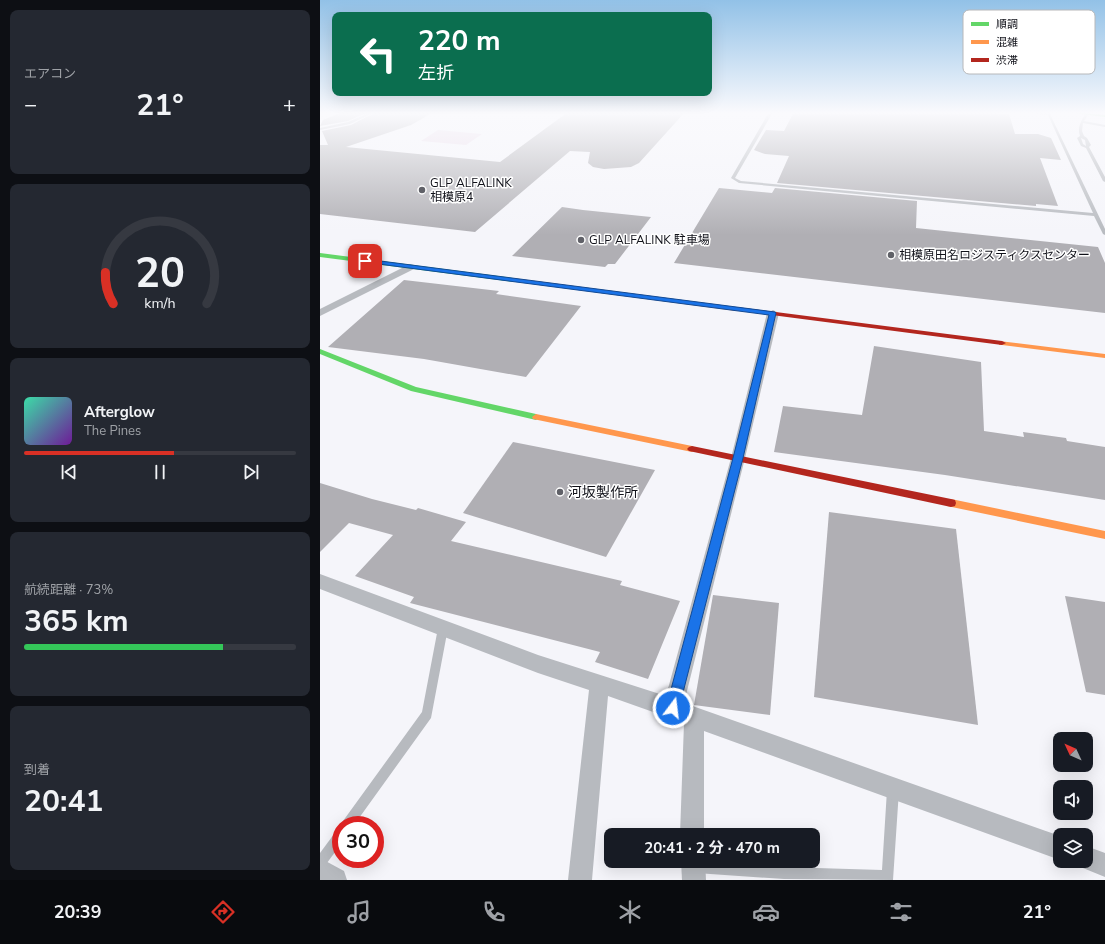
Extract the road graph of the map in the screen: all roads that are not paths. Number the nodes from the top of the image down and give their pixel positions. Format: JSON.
{"nodes":[{"id":1,"x":747,"y":153,"type":"edge"},
{"id":2,"x":1067,"y":153,"type":"edge"},
{"id":3,"x":1091,"y":153,"type":"edge"},
{"id":4,"x":1104,"y":176,"type":"edge"},
{"id":5,"x":1105,"y":181,"type":"edge"},
{"id":6,"x":1096,"y":216,"type":"junction"},
{"id":7,"x":1105,"y":234,"type":"edge"},
{"id":8,"x":320,"y":255,"type":"edge"},
{"id":9,"x":410,"y":267,"type":"junction"},
{"id":10,"x":320,"y":313,"type":"edge"},
{"id":11,"x":773,"y":313,"type":"junction"},
{"id":12,"x":320,"y":351,"type":"edge"},
{"id":13,"x":1105,"y":356,"type":"edge"},
{"id":14,"x":738,"y":458,"type":"junction"},
{"id":15,"x":1105,"y":535,"type":"edge"},
{"id":16,"x":320,"y":581,"type":"edge"},
{"id":17,"x":444,"y":628,"type":"junction"},
{"id":18,"x":599,"y":684,"type":"junction"},
{"id":19,"x":673,"y":708,"type":"junction"},
{"id":20,"x":694,"y":717,"type":"junction"},
{"id":21,"x":894,"y":789,"type":"junction"},
{"id":22,"x":353,"y":816,"type":"edge"},
{"id":23,"x":692,"y":828,"type":"edge"},
{"id":24,"x":332,"y":846,"type":"edge"},
{"id":25,"x":1053,"y":846,"type":"edge"},
{"id":26,"x":1093,"y":860,"type":"edge"},
{"id":27,"x":320,"y":863,"type":"edge"},
{"id":28,"x":1105,"y":864,"type":"edge"},
{"id":29,"x":694,"y":869,"type":"edge"},
{"id":30,"x":320,"y":870,"type":"edge"},
{"id":31,"x":887,"y":878,"type":"edge"},
{"id":32,"x":335,"y":880,"type":"edge"},
{"id":33,"x":580,"y":880,"type":"edge"}],
"edges":[{"from":1,"to":6,"type":"lane"},
{"from":2,"to":6,"type":"lane"},
{"from":3,"to":4,"type":"lane"},
{"from":4,"to":5,"type":"lane"},
{"from":6,"to":7,"type":"lane"},
{"from":8,"to":9,"type":"main road"},
{"from":9,"to":10,"type":"street"},
{"from":9,"to":11,"type":"main road"},
{"from":11,"to":13,"type":"main road"},
{"from":11,"to":14,"type":"street"},
{"from":12,"to":14,"type":"main road"},
{"from":14,"to":15,"type":"main road"},
{"from":14,"to":19,"type":"street"},
{"from":16,"to":17,"type":"street"},
{"from":17,"to":18,"type":"street"},
{"from":17,"to":22,"type":"lane"},
{"from":18,"to":19,"type":"street"},
{"from":18,"to":33,"type":"street"},
{"from":19,"to":20,"type":"street"},
{"from":20,"to":21,"type":"street"},
{"from":20,"to":23,"type":"street"},
{"from":21,"to":25,"type":"street"},
{"from":21,"to":31,"type":"lane"},
{"from":24,"to":27,"type":"lane"},
{"from":26,"to":28,"type":"street"},
{"from":29,"to":31,"type":"lane"},
{"from":30,"to":32,"type":"street"}]}
